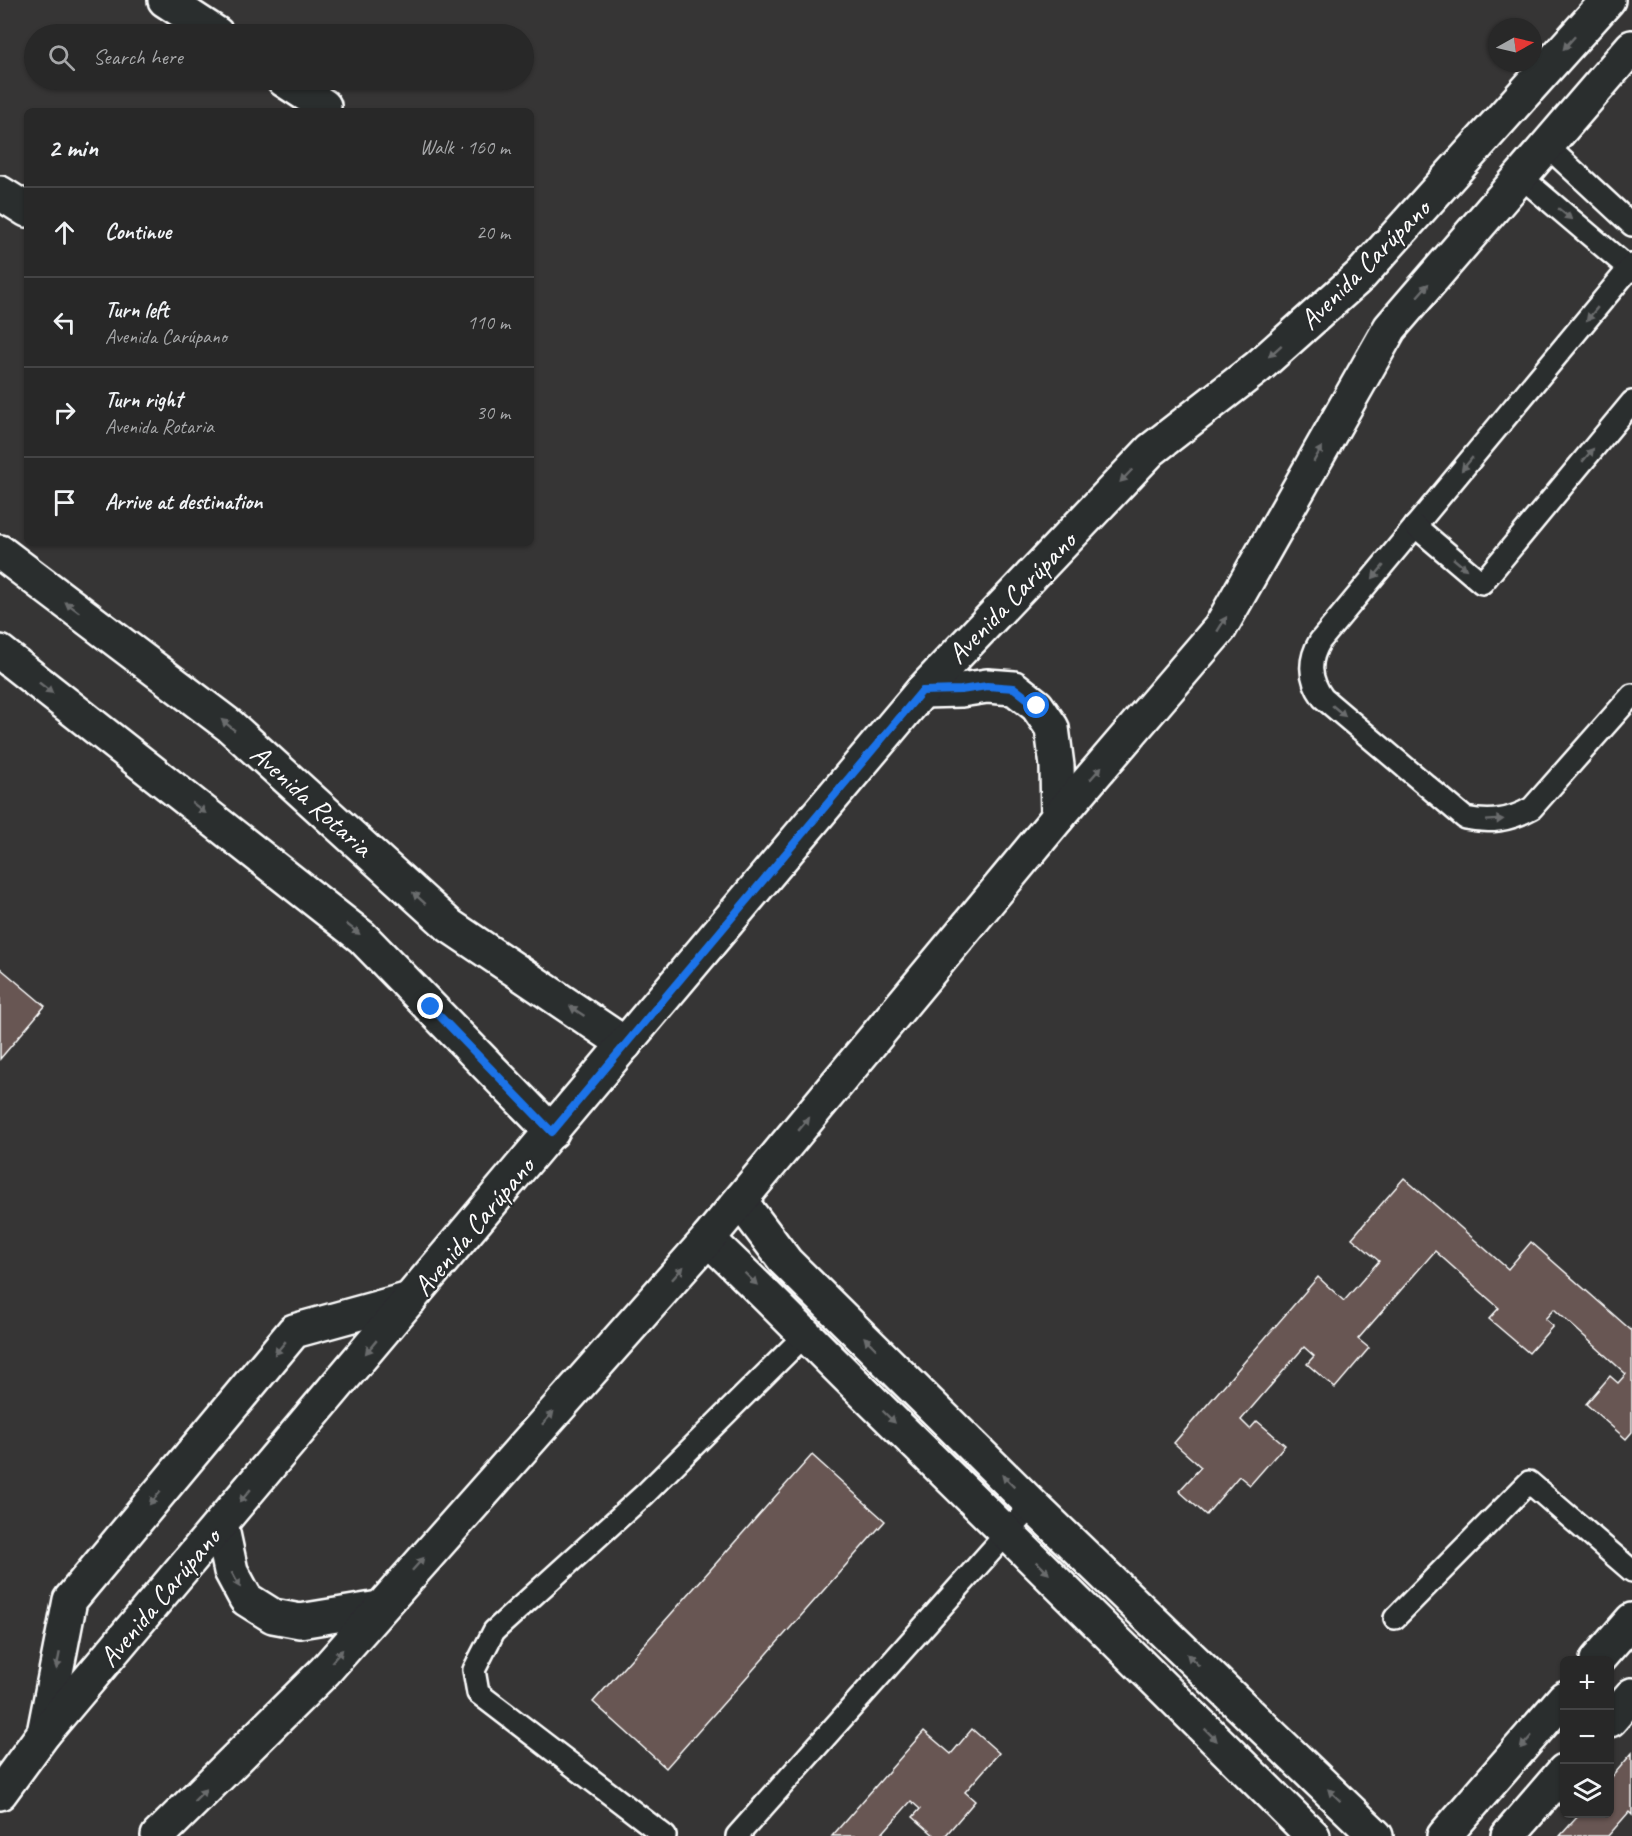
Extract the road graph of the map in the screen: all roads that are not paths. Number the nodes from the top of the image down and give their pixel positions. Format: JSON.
{"nodes":[{"id":1,"x":165,"y":0,"type":"edge"},
{"id":2,"x":1608,"y":0,"type":"edge"},
{"id":3,"x":202,"y":24,"type":"edge"},
{"id":4,"x":1632,"y":47,"type":"edge"},
{"id":5,"x":299,"y":90,"type":"edge"},
{"id":6,"x":324,"y":106,"type":"dead end"},
{"id":7,"x":1547,"y":146,"type":"junction"},
{"id":8,"x":1520,"y":176,"type":"junction"},
{"id":9,"x":0,"y":192,"type":"edge"},
{"id":10,"x":24,"y":208,"type":"edge"},
{"id":11,"x":1632,"y":225,"type":"edge"},
{"id":12,"x":1631,"y":268,"type":"edge"},
{"id":13,"x":1632,"y":402,"type":"edge"},
{"id":14,"x":1415,"y":526,"type":"junction"},
{"id":15,"x":0,"y":552,"type":"edge"},
{"id":16,"x":0,"y":652,"type":"edge"},
{"id":17,"x":922,"y":691,"type":"junction"},
{"id":18,"x":1632,"y":695,"type":"edge"},
{"id":19,"x":1058,"y":817,"type":"junction"},
{"id":20,"x":626,"y":1044,"type":"junction"},
{"id":21,"x":552,"y":1132,"type":"junction"},
{"id":22,"x":741,"y":1202,"type":"junction"},
{"id":23,"x":708,"y":1239,"type":"junction"},
{"id":24,"x":410,"y":1299,"type":"junction"},
{"id":25,"x":805,"y":1335,"type":"junction"},
{"id":26,"x":1032,"y":1505,"type":"junction"},
{"id":27,"x":221,"y":1524,"type":"junction"},
{"id":28,"x":1008,"y":1533,"type":"junction"},
{"id":29,"x":1632,"y":1571,"type":"edge"},
{"id":30,"x":379,"y":1608,"type":"junction"},
{"id":31,"x":1395,"y":1618,"type":"dead end"},
{"id":32,"x":1632,"y":1620,"type":"edge"},
{"id":33,"x":1600,"y":1656,"type":"edge"},
{"id":34,"x":1632,"y":1695,"type":"edge"},
{"id":35,"x":1560,"y":1703,"type":"edge"},
{"id":36,"x":1614,"y":1715,"type":"edge"},
{"id":37,"x":44,"y":1733,"type":"junction"},
{"id":38,"x":1560,"y":1777,"type":"edge"},
{"id":39,"x":0,"y":1793,"type":"edge"},
{"id":40,"x":158,"y":1836,"type":"edge"},
{"id":41,"x":665,"y":1836,"type":"edge"},
{"id":42,"x":737,"y":1836,"type":"edge"},
{"id":43,"x":1313,"y":1836,"type":"edge"},
{"id":44,"x":1376,"y":1836,"type":"edge"},
{"id":45,"x":1444,"y":1836,"type":"edge"},
{"id":46,"x":1508,"y":1836,"type":"edge"}],
"edges":[{"from":1,"to":3,"type":"main road"},
{"from":2,"to":17,"type":"main road","name":"Avenida Carúpano","one_way":true},
{"from":4,"to":7,"type":"main road","name":"Avenida Carúpano"},
{"from":5,"to":6,"type":"main road"},
{"from":7,"to":8,"type":"main road","name":"Avenida Carúpano"},
{"from":7,"to":11,"type":"lane"},
{"from":8,"to":12,"type":"lane","one_way":true},
{"from":19,"to":8,"type":"main road","name":"Avenida Carúpano","one_way":true},
{"from":9,"to":10,"type":"main road"},
{"from":12,"to":14,"type":"lane","one_way":true},
{"from":14,"to":13,"type":"lane","one_way":true},
{"from":14,"to":18,"type":"lane","one_way":true},
{"from":20,"to":15,"type":"main road","name":"Avenida Rotaria","one_way":true},
{"from":16,"to":21,"type":"main road","one_way":true},
{"from":17,"to":19,"type":"main road"},
{"from":17,"to":20,"type":"main road","name":"Avenida Carúpano"},
{"from":22,"to":19,"type":"main road","name":"Avenida Carúpano","one_way":true},
{"from":20,"to":21,"type":"main road","name":"Avenida Carúpano"},
{"from":21,"to":24,"type":"main road","name":"Avenida Carúpano"},
{"from":22,"to":23,"type":"main road","name":"Avenida Carúpano"},
{"from":26,"to":22,"type":"main road","one_way":true},
{"from":23,"to":25,"type":"main road","one_way":true},
{"from":30,"to":23,"type":"main road","name":"Avenida Carúpano","one_way":true},
{"from":24,"to":27,"type":"main road","name":"Avenida Carúpano","one_way":true},
{"from":24,"to":37,"type":"main road","one_way":true},
{"from":25,"to":28,"type":"main road","one_way":true},
{"from":25,"to":41,"type":"lane"},
{"from":26,"to":28,"type":"lane"},
{"from":44,"to":26,"type":"main road","one_way":true},
{"from":27,"to":30,"type":"main road","one_way":true},
{"from":27,"to":37,"type":"main road","name":"Avenida Carúpano"},
{"from":28,"to":42,"type":"lane"},
{"from":28,"to":43,"type":"main road","one_way":true},
{"from":29,"to":31,"type":"lane"},
{"from":40,"to":30,"type":"main road","name":"Avenida Carúpano","one_way":true},
{"from":32,"to":33,"type":"main road"},
{"from":34,"to":36,"type":"main road"},
{"from":35,"to":45,"type":"main road","one_way":true},
{"from":37,"to":39,"type":"main road","name":"Avenida Carúpano"},
{"from":38,"to":46,"type":"main road"}]}
